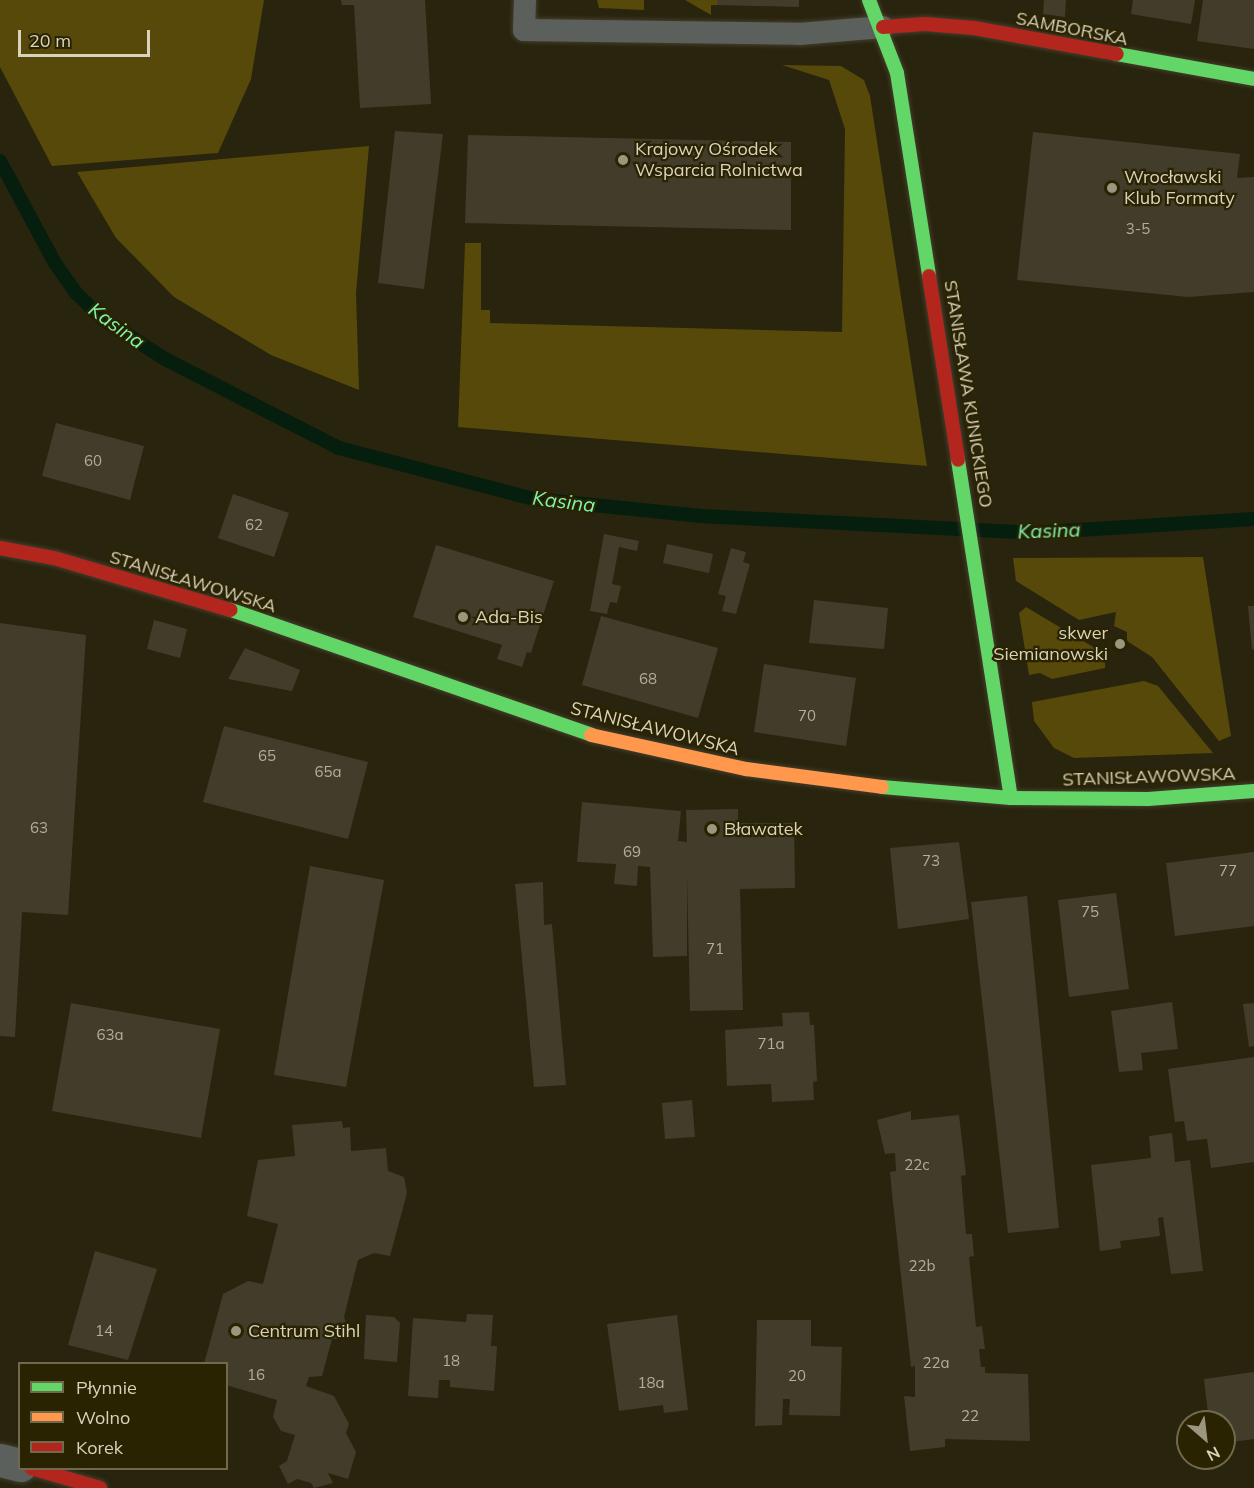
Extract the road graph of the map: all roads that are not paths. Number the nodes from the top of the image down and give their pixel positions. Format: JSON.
{"nodes":[{"id":1,"x":525,"y":0,"type":"edge"},
{"id":2,"x":869,"y":0,"type":"edge"},
{"id":3,"x":883,"y":27,"type":"junction"},
{"id":4,"x":1254,"y":79,"type":"edge"},
{"id":5,"x":0,"y":548,"type":"edge"},
{"id":6,"x":1254,"y":791,"type":"edge"},
{"id":7,"x":1011,"y":798,"type":"junction"},
{"id":8,"x":0,"y":1460,"type":"edge"},
{"id":9,"x":18,"y":1464,"type":"edge"},
{"id":10,"x":38,"y":1470,"type":"edge"},
{"id":11,"x":100,"y":1488,"type":"edge"}],
"edges":[{"from":1,"to":3,"type":"lane"},
{"from":2,"to":3,"type":"street","name":"STANISŁAWA KUNICKIEGO"},
{"from":3,"to":4,"type":"street","name":"SAMBORSKA"},
{"from":3,"to":7,"type":"street","name":"STANISŁAWA KUNICKIEGO"},
{"from":5,"to":7,"type":"street","name":"STANISŁAWOWSKA"},
{"from":6,"to":7,"type":"street","name":"STANISŁAWOWSKA"},
{"from":8,"to":9,"type":"street"},
{"from":10,"to":11,"type":"street"}]}
